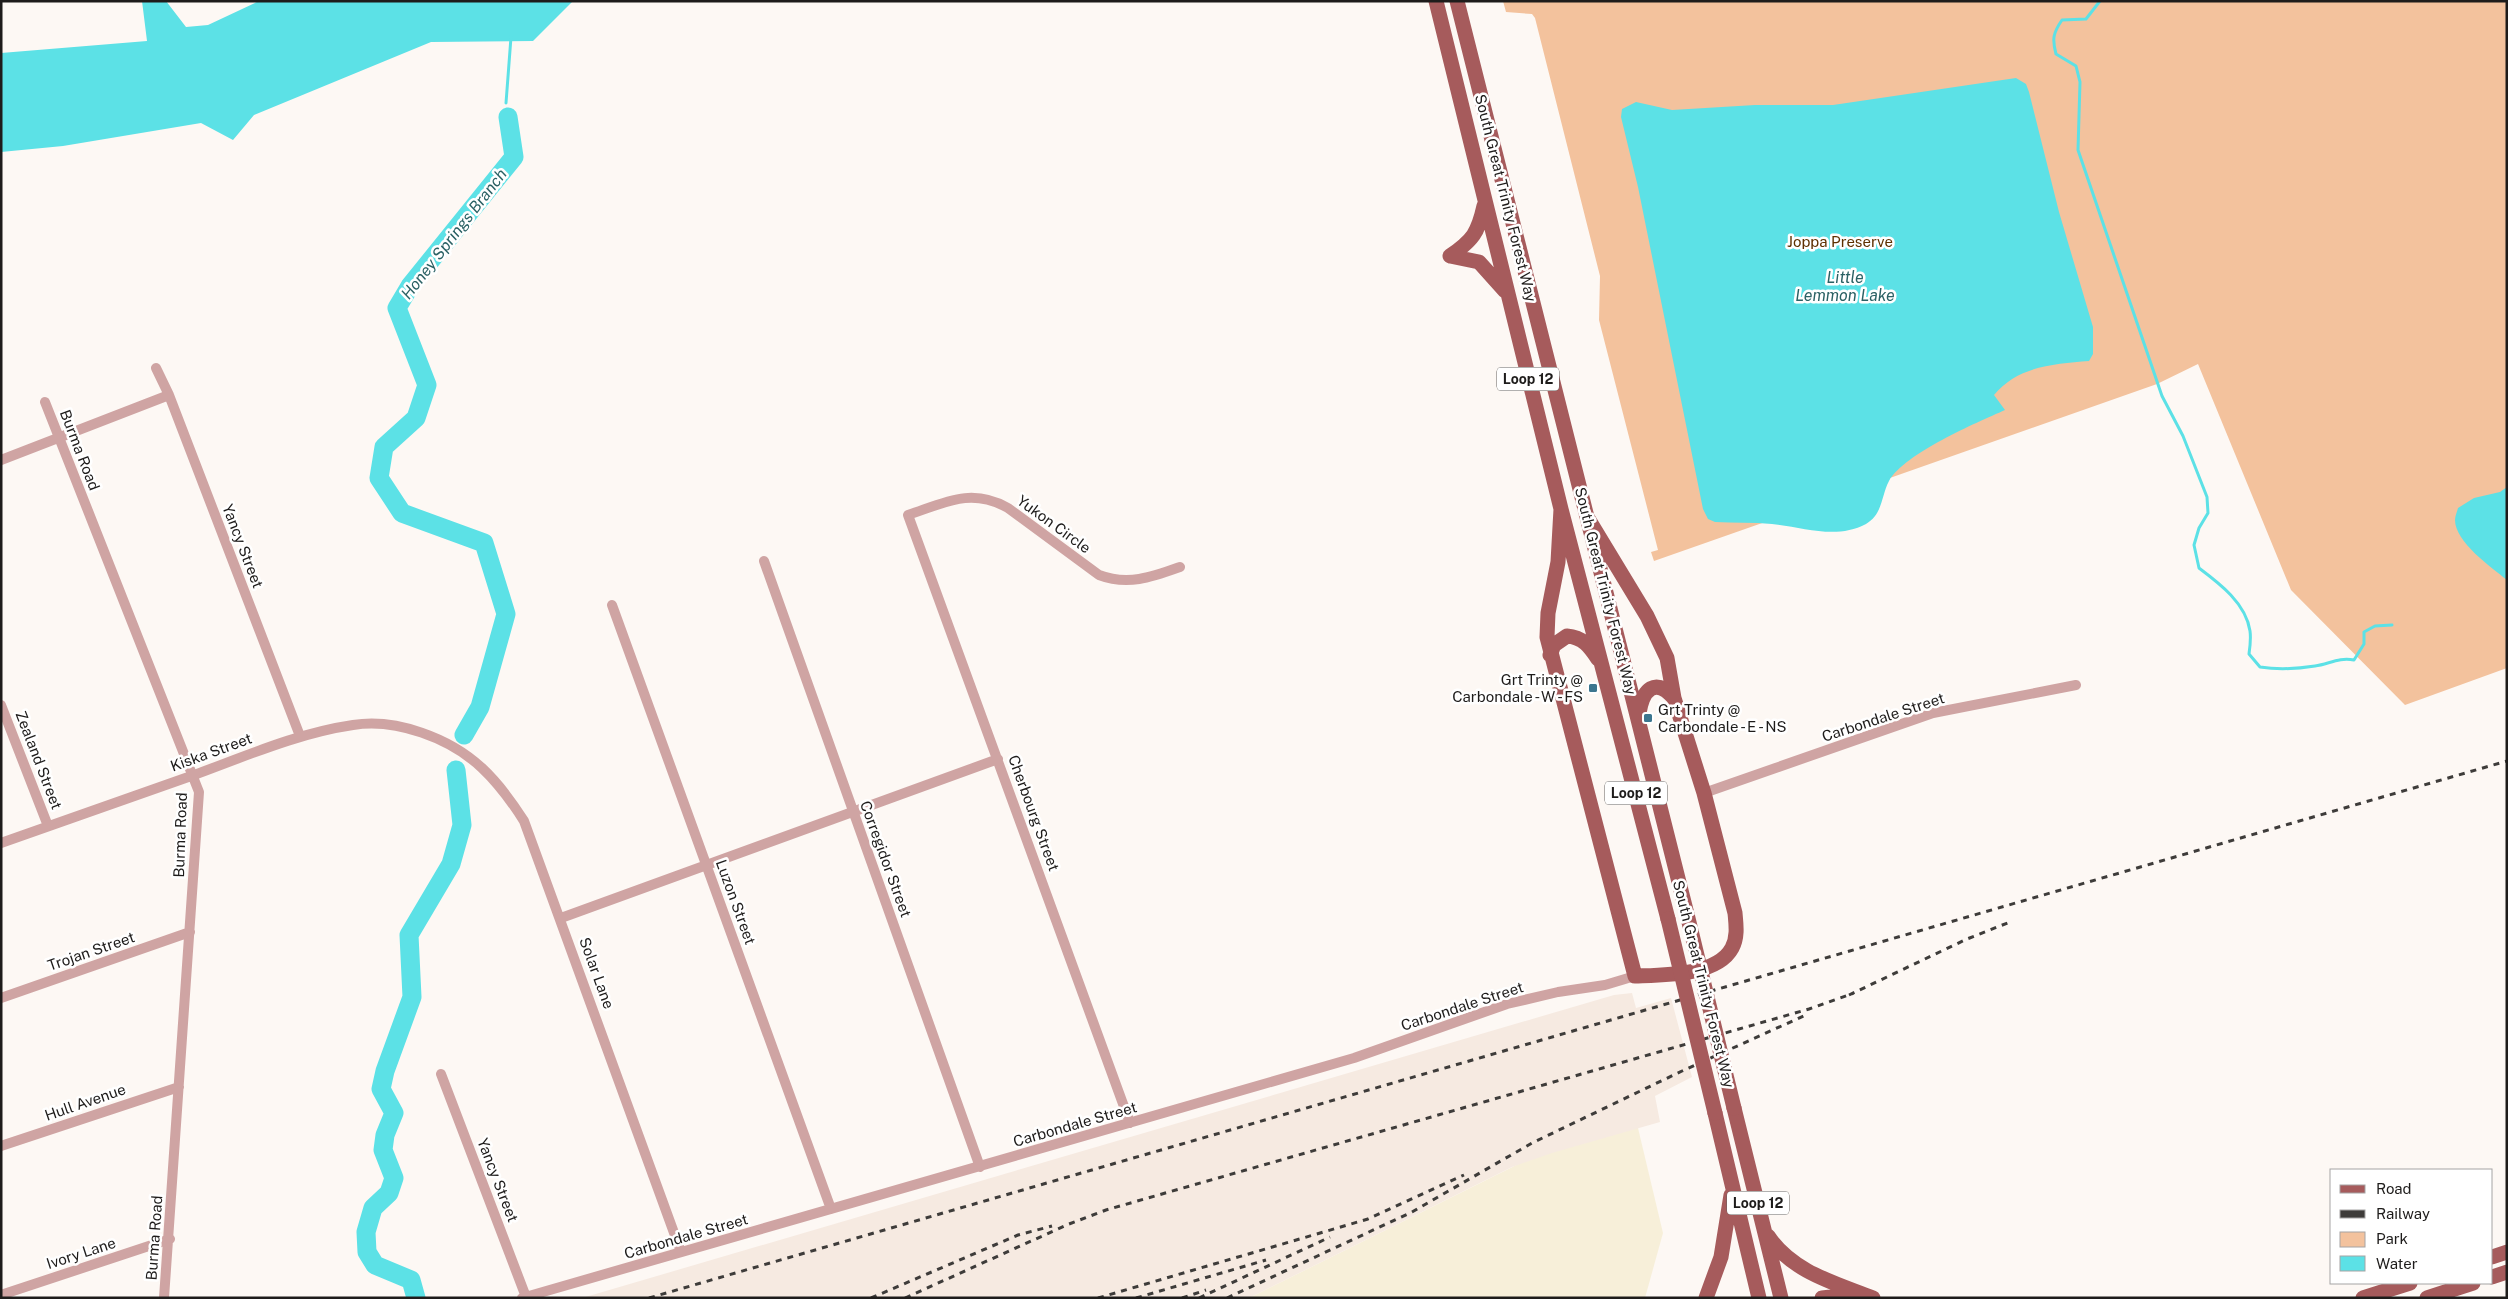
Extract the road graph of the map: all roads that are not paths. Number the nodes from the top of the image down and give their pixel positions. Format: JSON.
{"nodes":[{"id":1,"x":1436,"y":1,"type":"edge"},
{"id":2,"x":1457,"y":1,"type":"edge"},
{"id":3,"x":1485,"y":199,"type":"junction"},
{"id":4,"x":1496,"y":247,"type":"junction"},
{"id":5,"x":1507,"y":294,"type":"junction"},
{"id":6,"x":1534,"y":313,"type":"junction"},
{"id":7,"x":156,"y":368,"type":"dead end"},
{"id":8,"x":169,"y":395,"type":"junction"},
{"id":9,"x":45,"y":402,"type":"dead end"},
{"id":10,"x":59,"y":438,"type":"junction"},
{"id":11,"x":1,"y":460,"type":"edge"},
{"id":12,"x":1561,"y":509,"type":"junction"},
{"id":13,"x":908,"y":515,"type":"joint"},
{"id":14,"x":1587,"y":517,"type":"junction"},
{"id":15,"x":764,"y":561,"type":"dead end"},
{"id":16,"x":1180,"y":567,"type":"dead end"},
{"id":17,"x":612,"y":605,"type":"dead end"},
{"id":18,"x":1550,"y":656,"type":"junction"},
{"id":19,"x":1604,"y":667,"type":"junction"},
{"id":20,"x":2076,"y":685,"type":"dead end"},
{"id":21,"x":1674,"y":698,"type":"junction"},
{"id":22,"x":1,"y":705,"type":"edge"},
{"id":23,"x":1638,"y":716,"type":"junction"},
{"id":24,"x":300,"y":736,"type":"junction"},
{"id":25,"x":435,"y":739,"type":"joint"},
{"id":26,"x":998,"y":759,"type":"junction"},
{"id":27,"x":193,"y":775,"type":"junction"},
{"id":28,"x":1704,"y":793,"type":"junction"},
{"id":29,"x":853,"y":812,"type":"junction"},
{"id":30,"x":48,"y":826,"type":"junction"},
{"id":31,"x":1,"y":843,"type":"edge"},
{"id":32,"x":707,"y":866,"type":"junction"},
{"id":33,"x":561,"y":918,"type":"junction"},
{"id":34,"x":190,"y":932,"type":"junction"},
{"id":35,"x":1634,"y":976,"type":"junction"},
{"id":36,"x":1,"y":998,"type":"edge"},
{"id":37,"x":442,"y":1074,"type":"dead end"},
{"id":38,"x":179,"y":1086,"type":"junction"},
{"id":39,"x":1130,"y":1123,"type":"junction"},
{"id":40,"x":1,"y":1146,"type":"edge"},
{"id":41,"x":980,"y":1167,"type":"junction"},
{"id":42,"x":1732,"y":1186,"type":"junction"},
{"id":43,"x":831,"y":1209,"type":"junction"},
{"id":44,"x":1765,"y":1232,"type":"junction"},
{"id":45,"x":170,"y":1239,"type":"junction"},
{"id":46,"x":681,"y":1252,"type":"junction"},
{"id":47,"x":2507,"y":1252,"type":"edge"},
{"id":48,"x":2493,"y":1257,"type":"edge"},
{"id":49,"x":2507,"y":1272,"type":"edge"},
{"id":50,"x":2493,"y":1277,"type":"edge"},
{"id":51,"x":2407,"y":1284,"type":"edge"},
{"id":52,"x":2470,"y":1284,"type":"edge"},
{"id":53,"x":1,"y":1295,"type":"edge"},
{"id":54,"x":524,"y":1297,"type":"edge"},
{"id":55,"x":164,"y":1298,"type":"edge"},
{"id":56,"x":1706,"y":1298,"type":"edge"},
{"id":57,"x":1759,"y":1298,"type":"edge"},
{"id":58,"x":1781,"y":1298,"type":"edge"},
{"id":59,"x":1822,"y":1298,"type":"edge"},
{"id":60,"x":1850,"y":1298,"type":"edge"},
{"id":61,"x":1873,"y":1298,"type":"edge"},
{"id":62,"x":2363,"y":1298,"type":"edge"},
{"id":63,"x":2427,"y":1298,"type":"edge"}],
"edges":[{"from":1,"to":3,"type":"main road","name":"South Great Trinity Forest Way","number":"Loop 12"},
{"from":2,"to":6,"type":"main road","name":"South Great Trinity Forest Way","number":"Loop 12"},
{"from":3,"to":4,"type":"main road","name":"South Great Trinity Forest Way","number":"Loop 12"},
{"from":3,"to":5,"type":"main road"},
{"from":4,"to":5,"type":"main road","name":"South Great Trinity Forest Way","number":"Loop 12"},
{"from":4,"to":6,"type":"main road"},
{"from":5,"to":12,"type":"main road","name":"South Great Trinity Forest Way","number":"Loop 12"},
{"from":6,"to":14,"type":"main road","name":"South Great Trinity Forest Way","number":"Loop 12"},
{"from":7,"to":8,"type":"street","name":"Yancy Street"},
{"from":8,"to":10,"type":"street"},
{"from":8,"to":24,"type":"street","name":"Yancy Street"},
{"from":9,"to":10,"type":"street","name":"Burma Road"},
{"from":10,"to":11,"type":"street"},
{"from":10,"to":27,"type":"street","name":"Burma Road"},
{"from":12,"to":18,"type":"main road"},
{"from":12,"to":19,"type":"main road","name":"South Great Trinity Forest Way","number":"Loop 12"},
{"from":13,"to":16,"type":"street","name":"Yukon Circle"},
{"from":13,"to":26,"type":"street","name":"Cherbourg Street"},
{"from":14,"to":21,"type":"main road"},
{"from":14,"to":23,"type":"main road","name":"South Great Trinity Forest Way","number":"Loop 12"},
{"from":15,"to":29,"type":"street","name":"Corregidor Street"},
{"from":17,"to":32,"type":"street","name":"Luzon Street"},
{"from":18,"to":19,"type":"main road"},
{"from":18,"to":35,"type":"main road"},
{"from":19,"to":42,"type":"main road","name":"South Great Trinity Forest Way","number":"Loop 12","bridge":true},
{"from":20,"to":28,"type":"street","name":"Carbondale Street"},
{"from":21,"to":23,"type":"main road"},
{"from":21,"to":28,"type":"main road"},
{"from":22,"to":30,"type":"street","name":"Zealand Street"},
{"from":23,"to":44,"type":"main road","name":"South Great Trinity Forest Way","number":"Loop 12","bridge":true},
{"from":24,"to":25,"type":"street","name":"Kiska Street"},
{"from":24,"to":27,"type":"street","name":"Kiska Street"},
{"from":25,"to":33,"type":"street","name":"Solar Lane"},
{"from":26,"to":29,"type":"street"},
{"from":26,"to":39,"type":"street","name":"Cherbourg Street"},
{"from":27,"to":30,"type":"street","name":"Kiska Street"},
{"from":27,"to":34,"type":"street","name":"Burma Road"},
{"from":28,"to":35,"type":"main road"},
{"from":29,"to":32,"type":"street"},
{"from":29,"to":41,"type":"street","name":"Corregidor Street"},
{"from":30,"to":31,"type":"street","name":"Kiska Street"},
{"from":32,"to":33,"type":"street"},
{"from":32,"to":43,"type":"street","name":"Luzon Street"},
{"from":33,"to":46,"type":"street","name":"Solar Lane"},
{"from":34,"to":36,"type":"street","name":"Trojan Street"},
{"from":34,"to":38,"type":"street","name":"Burma Road"},
{"from":35,"to":39,"type":"street","name":"Carbondale Street"},
{"from":37,"to":54,"type":"street","name":"Yancy Street"},
{"from":38,"to":40,"type":"street","name":"Hull Avenue"},
{"from":38,"to":45,"type":"street","name":"Burma Road"},
{"from":39,"to":41,"type":"street","name":"Carbondale Street"},
{"from":41,"to":43,"type":"street","name":"Carbondale Street"},
{"from":42,"to":56,"type":"main road"},
{"from":42,"to":57,"type":"main road","name":"South Great Trinity Forest Way","number":"Loop 12"},
{"from":43,"to":46,"type":"street","name":"Carbondale Street"},
{"from":44,"to":58,"type":"main road","name":"South Great Trinity Forest Way","number":"Loop 12"},
{"from":44,"to":61,"type":"main road"},
{"from":45,"to":53,"type":"street","name":"Ivory Lane"},
{"from":45,"to":55,"type":"street","name":"Burma Road"},
{"from":46,"to":54,"type":"street","name":"Carbondale Street"},
{"from":47,"to":48,"type":"main road"},
{"from":49,"to":50,"type":"main road"},
{"from":51,"to":62,"type":"main road"},
{"from":52,"to":63,"type":"main road"},
{"from":59,"to":60,"type":"main road"}]}
